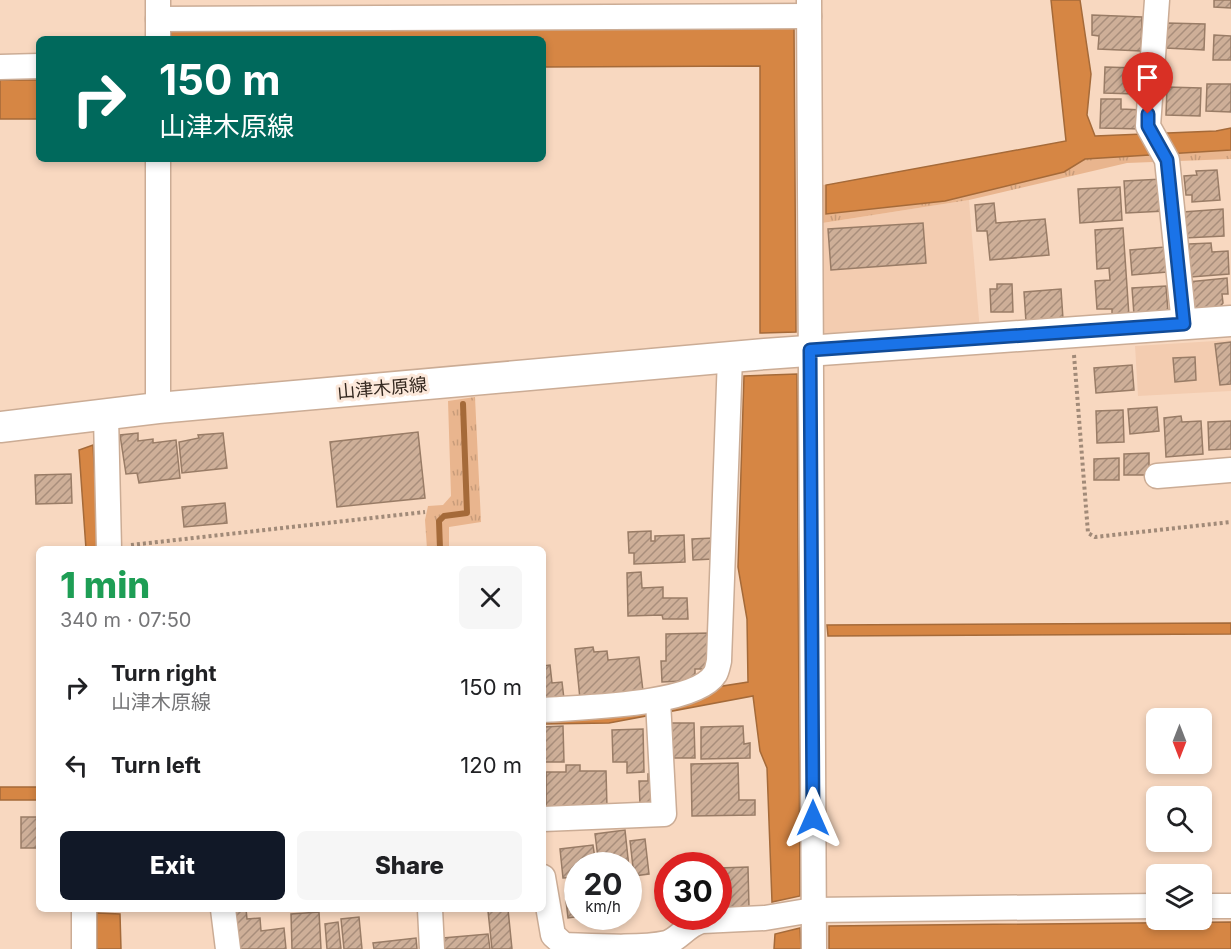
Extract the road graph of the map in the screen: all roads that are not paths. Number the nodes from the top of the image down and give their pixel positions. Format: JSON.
{"nodes":[{"id":1,"x":1157,"y":0,"type":"edge"},
{"id":2,"x":809,"y":8,"type":"edge"},
{"id":3,"x":158,"y":19,"type":"edge"},
{"id":4,"x":36,"y":66,"type":"edge"},
{"id":5,"x":0,"y":67,"type":"edge"},
{"id":6,"x":158,"y":162,"type":"edge"},
{"id":7,"x":1231,"y":321,"type":"edge"},
{"id":8,"x":1184,"y":324,"type":"junction"},
{"id":9,"x":787,"y":352,"type":"junction"},
{"id":10,"x":730,"y":357,"type":"junction"},
{"id":11,"x":158,"y":408,"type":"junction"},
{"id":12,"x":106,"y":416,"type":"junction"},
{"id":13,"x":0,"y":427,"type":"edge"},
{"id":14,"x":1231,"y":470,"type":"edge"},
{"id":15,"x":1157,"y":476,"type":"dead end"},
{"id":16,"x":110,"y":546,"type":"edge"},
{"id":17,"x":546,"y":710,"type":"edge"},
{"id":18,"x":659,"y":711,"type":"junction"},
{"id":19,"x":546,"y":819,"type":"edge"},
{"id":20,"x":546,"y":893,"type":"edge"},
{"id":21,"x":1146,"y":906,"type":"edge"},
{"id":22,"x":1212,"y":906,"type":"edge"},
{"id":23,"x":1231,"y":906,"type":"edge"},
{"id":24,"x":813,"y":910,"type":"junction"},
{"id":25,"x":84,"y":912,"type":"edge"},
{"id":26,"x":223,"y":912,"type":"edge"},
{"id":27,"x":430,"y":912,"type":"edge"},
{"id":28,"x":84,"y":949,"type":"edge"},
{"id":29,"x":228,"y":949,"type":"edge"},
{"id":30,"x":432,"y":949,"type":"edge"},
{"id":31,"x":814,"y":949,"type":"edge"}],
"edges":[{"from":1,"to":8,"type":"street"},
{"from":2,"to":3,"type":"street"},
{"from":2,"to":9,"type":"street"},
{"from":4,"to":5,"type":"street"},
{"from":6,"to":11,"type":"street"},
{"from":7,"to":8,"type":"street","name":"山津木原線"},
{"from":8,"to":9,"type":"street","name":"山津木原線"},
{"from":9,"to":10,"type":"street","name":"山津木原線"},
{"from":9,"to":24,"type":"street"},
{"from":10,"to":11,"type":"street","name":"山津木原線"},
{"from":10,"to":18,"type":"street"},
{"from":11,"to":12,"type":"street","name":"山津木原線"},
{"from":12,"to":13,"type":"street","name":"山津木原線"},
{"from":12,"to":16,"type":"street"},
{"from":14,"to":15,"type":"street"},
{"from":17,"to":18,"type":"street"},
{"from":18,"to":19,"type":"street"},
{"from":20,"to":24,"type":"street"},
{"from":21,"to":24,"type":"street"},
{"from":22,"to":23,"type":"street"},
{"from":24,"to":31,"type":"street"},
{"from":25,"to":28,"type":"street"},
{"from":26,"to":29,"type":"street"},
{"from":27,"to":30,"type":"street"}]}
